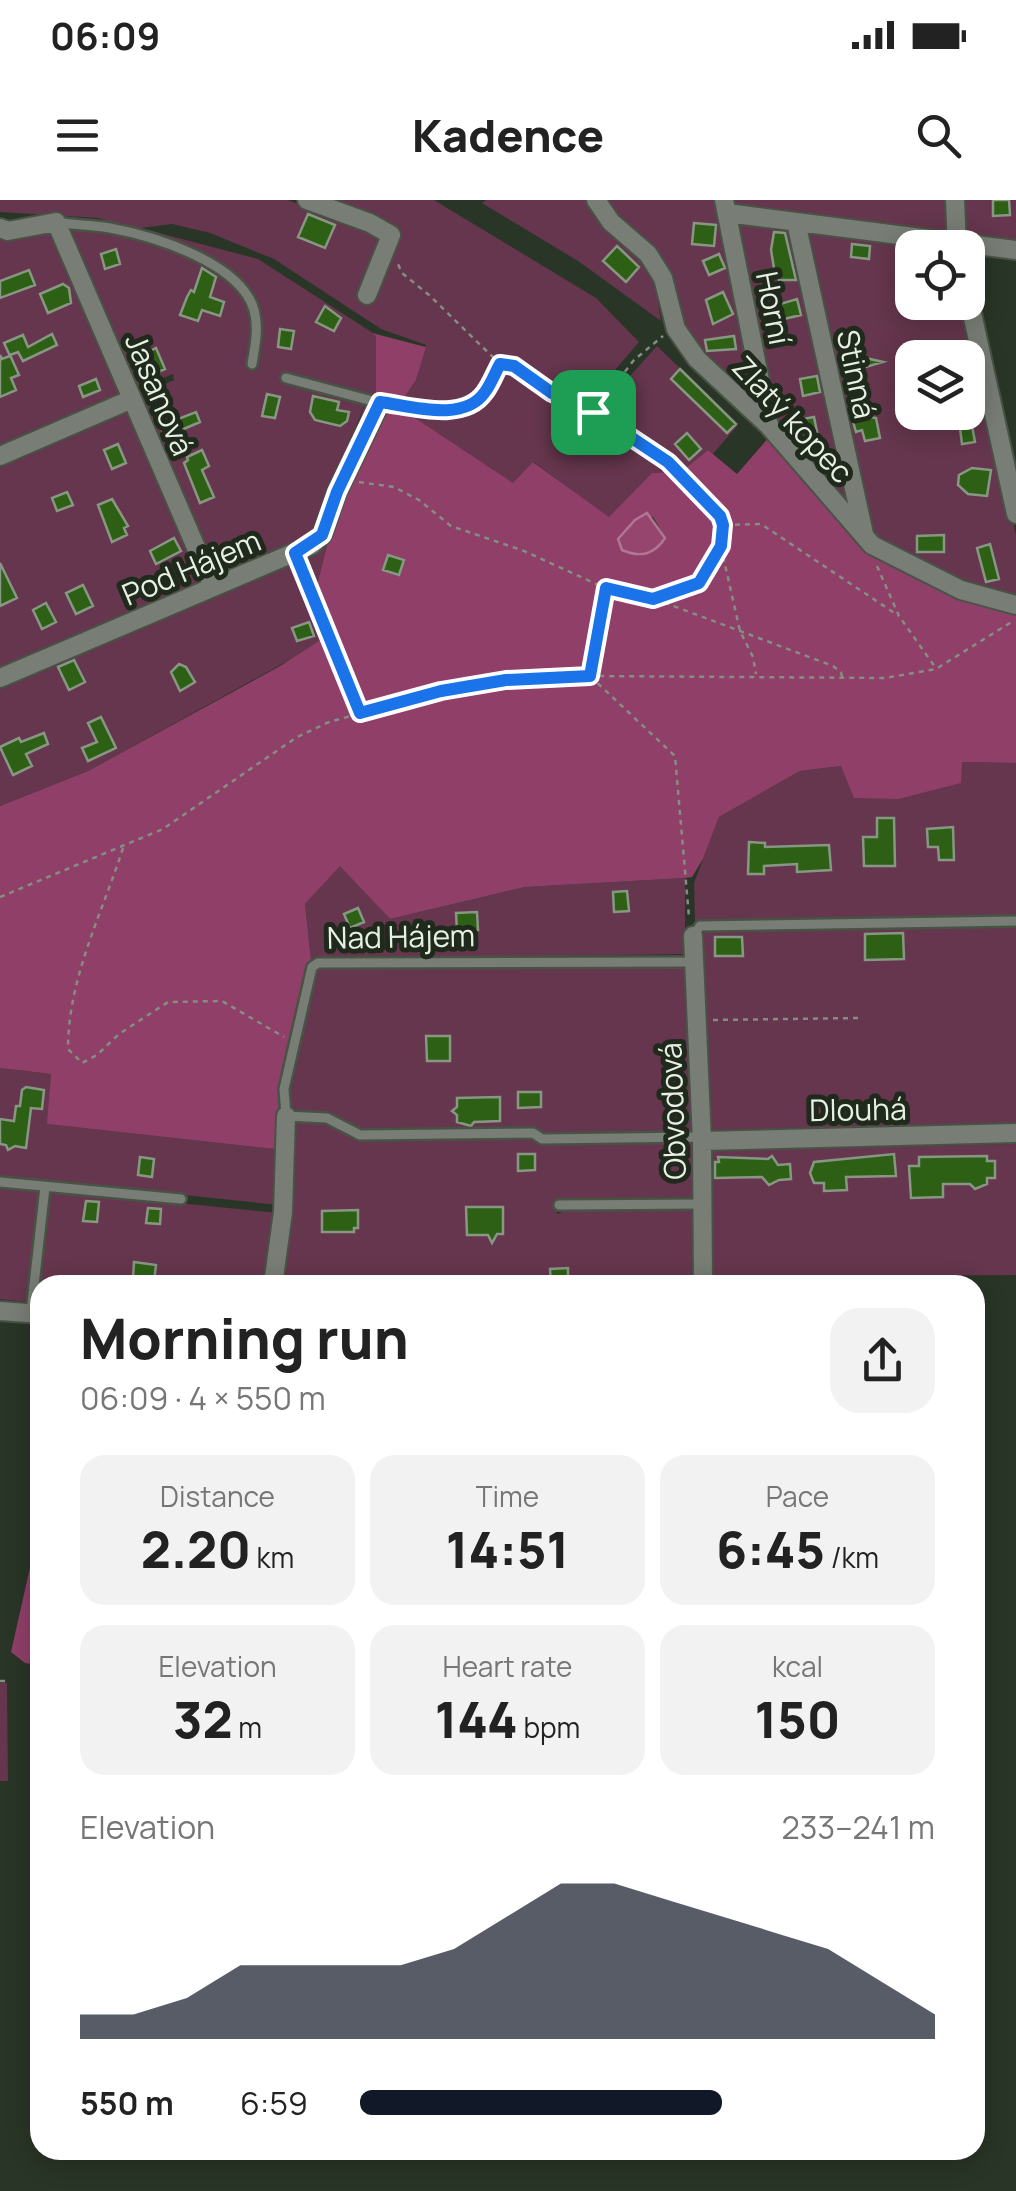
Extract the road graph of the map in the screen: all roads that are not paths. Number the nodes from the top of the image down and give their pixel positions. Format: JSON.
{"nodes":[{"id":1,"x":307,"y":200,"type":"edge"},
{"id":2,"x":596,"y":200,"type":"edge"},
{"id":3,"x":955,"y":200,"type":"edge"},
{"id":4,"x":725,"y":207,"type":"edge"},
{"id":5,"x":56,"y":222,"type":"junction"},
{"id":6,"x":796,"y":222,"type":"junction"},
{"id":7,"x":956,"y":230,"type":"edge"},
{"id":8,"x":3,"y":232,"type":"edge"},
{"id":9,"x":895,"y":236,"type":"edge"},
{"id":10,"x":985,"y":247,"type":"edge"},
{"id":11,"x":1016,"y":250,"type":"edge"},
{"id":12,"x":367,"y":295,"type":"dead end"},
{"id":13,"x":973,"y":320,"type":"edge"},
{"id":14,"x":252,"y":364,"type":"dead end"},
{"id":15,"x":286,"y":378,"type":"dead end"},
{"id":16,"x":132,"y":399,"type":"junction"},
{"id":17,"x":380,"y":402,"type":"joint"},
{"id":18,"x":769,"y":426,"type":"junction"},
{"id":19,"x":0,"y":456,"type":"edge"},
{"id":20,"x":1016,"y":514,"type":"edge"},
{"id":21,"x":868,"y":541,"type":"junction"},
{"id":22,"x":212,"y":587,"type":"junction"},
{"id":23,"x":1016,"y":605,"type":"edge"},
{"id":24,"x":0,"y":678,"type":"edge"},
{"id":25,"x":1016,"y":921,"type":"edge"},
{"id":26,"x":694,"y":934,"type":"joint"},
{"id":27,"x":694,"y":962,"type":"junction"},
{"id":28,"x":286,"y":1116,"type":"junction"},
{"id":29,"x":1016,"y":1133,"type":"edge"},
{"id":30,"x":702,"y":1141,"type":"junction"},
{"id":31,"x":0,"y":1182,"type":"edge"},
{"id":32,"x":45,"y":1187,"type":"junction"},
{"id":33,"x":181,"y":1200,"type":"dead end"},
{"id":34,"x":559,"y":1204,"type":"dead end"},
{"id":35,"x":701,"y":1204,"type":"junction"},
{"id":36,"x":39,"y":1275,"type":"edge"},
{"id":37,"x":275,"y":1275,"type":"edge"},
{"id":38,"x":703,"y":1275,"type":"edge"},
{"id":39,"x":0,"y":1310,"type":"edge"},
{"id":40,"x":30,"y":1312,"type":"edge"}],
"edges":[{"from":1,"to":12,"type":"street"},
{"from":2,"to":18,"type":"street","name":"Zlatý kopec"},
{"from":3,"to":7,"type":"street"},
{"from":4,"to":6,"type":"street"},
{"from":4,"to":18,"type":"street","name":"Horní"},
{"from":5,"to":8,"type":"street"},
{"from":5,"to":14,"type":"lane"},
{"from":5,"to":16,"type":"street","name":"Jasanová"},
{"from":6,"to":9,"type":"street"},
{"from":6,"to":21,"type":"street","name":"Stinná"},
{"from":10,"to":11,"type":"street"},
{"from":13,"to":20,"type":"street"},
{"from":15,"to":17,"type":"lane"},
{"from":16,"to":19,"type":"street"},
{"from":16,"to":22,"type":"street","name":"Jasanová"},
{"from":17,"to":22,"type":"street","name":"Pod Hájem"},
{"from":18,"to":21,"type":"street","name":"Zlatý kopec"},
{"from":21,"to":23,"type":"street","name":"Zlatý kopec"},
{"from":22,"to":24,"type":"street","name":"Pod Hájem"},
{"from":25,"to":26,"type":"lane"},
{"from":26,"to":27,"type":"street","name":"Obvodová"},
{"from":27,"to":28,"type":"lane","name":"Nad Hájem"},
{"from":27,"to":30,"type":"street","name":"Obvodová"},
{"from":28,"to":30,"type":"lane"},
{"from":28,"to":37,"type":"street","name":"Nad Hájem"},
{"from":29,"to":30,"type":"street","name":"Dlouhá"},
{"from":30,"to":35,"type":"street","name":"Obvodová"},
{"from":31,"to":32,"type":"lane"},
{"from":32,"to":33,"type":"lane"},
{"from":32,"to":36,"type":"lane"},
{"from":34,"to":35,"type":"lane"},
{"from":35,"to":38,"type":"street","name":"Obvodová"},
{"from":39,"to":40,"type":"street"}]}
